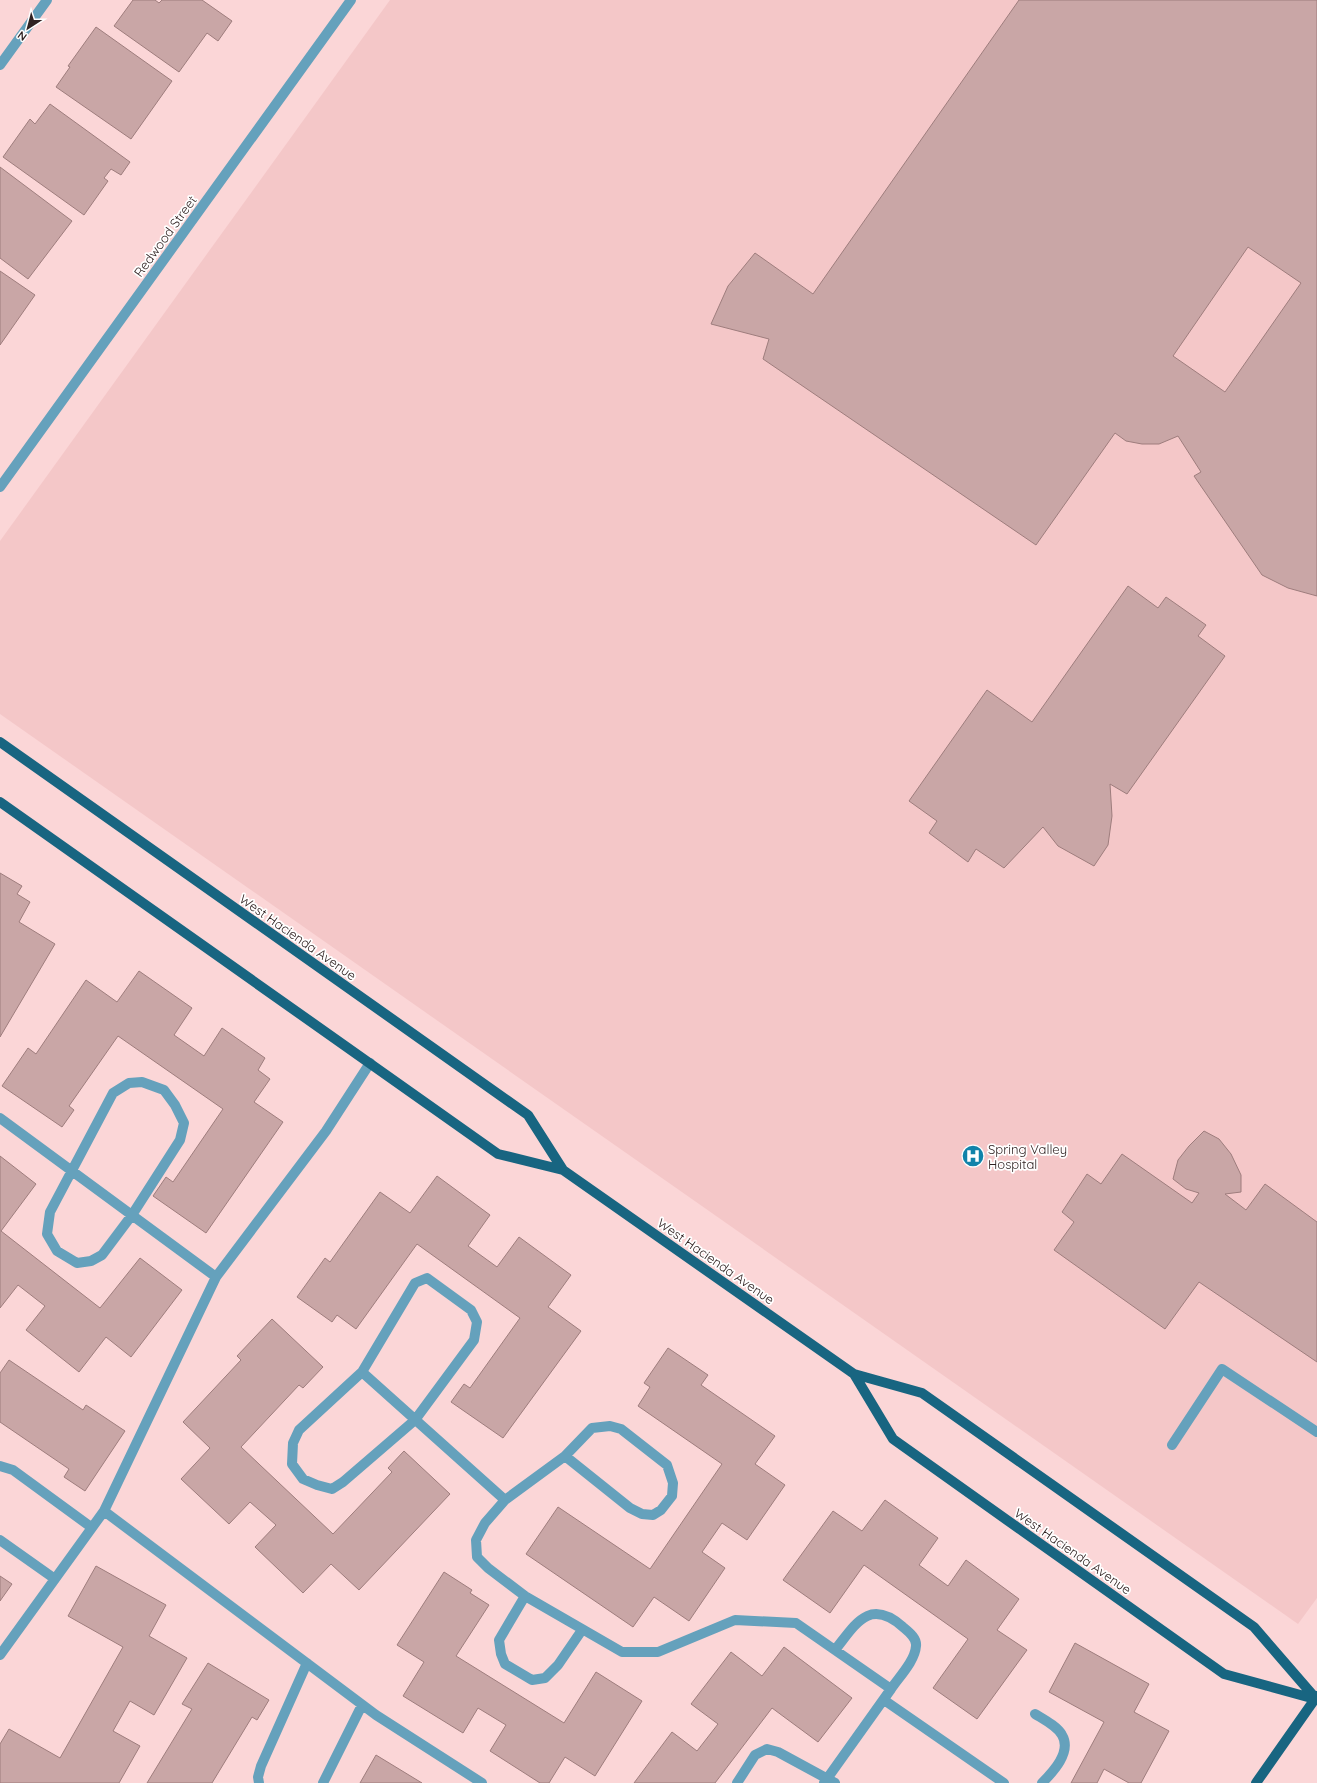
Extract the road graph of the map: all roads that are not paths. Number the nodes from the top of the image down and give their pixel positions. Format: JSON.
{"nodes":[{"id":1,"x":47,"y":0,"type":"edge"},
{"id":2,"x":351,"y":0,"type":"edge"},
{"id":3,"x":0,"y":65,"type":"edge"},
{"id":4,"x":0,"y":487,"type":"edge"},
{"id":5,"x":0,"y":742,"type":"edge"},
{"id":6,"x":0,"y":802,"type":"edge"},
{"id":7,"x":370,"y":1063,"type":"junction"},
{"id":8,"x":0,"y":1118,"type":"edge"},
{"id":9,"x":563,"y":1170,"type":"junction"},
{"id":10,"x":71,"y":1171,"type":"junction"},
{"id":11,"x":132,"y":1215,"type":"junction"},
{"id":12,"x":216,"y":1277,"type":"junction"},
{"id":13,"x":362,"y":1372,"type":"junction"},
{"id":14,"x":854,"y":1374,"type":"junction"},
{"id":15,"x":415,"y":1420,"type":"junction"},
{"id":16,"x":1317,"y":1432,"type":"edge"},
{"id":17,"x":1172,"y":1445,"type":"dead end"},
{"id":18,"x":565,"y":1456,"type":"junction"},
{"id":19,"x":0,"y":1466,"type":"edge"},
{"id":20,"x":505,"y":1500,"type":"junction"},
{"id":21,"x":104,"y":1511,"type":"junction"},
{"id":22,"x":91,"y":1527,"type":"junction"},
{"id":23,"x":0,"y":1540,"type":"edge"},
{"id":24,"x":55,"y":1579,"type":"junction"},
{"id":25,"x":525,"y":1596,"type":"junction"},
{"id":26,"x":582,"y":1630,"type":"junction"},
{"id":27,"x":835,"y":1650,"type":"junction"},
{"id":28,"x":0,"y":1655,"type":"edge"},
{"id":29,"x":307,"y":1664,"type":"junction"},
{"id":30,"x":891,"y":1689,"type":"junction"},
{"id":31,"x":1316,"y":1698,"type":"edge"},
{"id":32,"x":884,"y":1700,"type":"junction"},
{"id":33,"x":362,"y":1705,"type":"junction"},
{"id":34,"x":1035,"y":1714,"type":"dead end"},
{"id":35,"x":469,"y":1780,"type":"edge"},
{"id":36,"x":829,"y":1781,"type":"edge"},
{"id":37,"x":259,"y":1783,"type":"edge"},
{"id":38,"x":323,"y":1783,"type":"edge"},
{"id":39,"x":482,"y":1783,"type":"edge"},
{"id":40,"x":737,"y":1783,"type":"edge"},
{"id":41,"x":1004,"y":1783,"type":"edge"},
{"id":42,"x":1042,"y":1783,"type":"edge"},
{"id":43,"x":1256,"y":1783,"type":"edge"}],
"edges":[{"from":1,"to":3,"type":"street"},
{"from":2,"to":4,"type":"street","name":"Redwood Street"},
{"from":5,"to":9,"type":"main road","name":"West Hacienda Avenue"},
{"from":6,"to":7,"type":"main road","name":"West Hacienda Avenue"},
{"from":7,"to":9,"type":"main road","name":"West Hacienda Avenue"},
{"from":7,"to":12,"type":"street"},
{"from":8,"to":10,"type":"street"},
{"from":9,"to":14,"type":"main road","name":"West Hacienda Avenue"},
{"from":10,"to":11,"type":"street"},
{"from":10,"to":11,"type":"street"},
{"from":10,"to":11,"type":"street"},
{"from":11,"to":12,"type":"street"},
{"from":12,"to":21,"type":"street"},
{"from":13,"to":15,"type":"street"},
{"from":13,"to":15,"type":"street"},
{"from":13,"to":15,"type":"street"},
{"from":14,"to":31,"type":"main road","name":"West Hacienda Avenue"},
{"from":14,"to":31,"type":"main road","name":"West Hacienda Avenue"},
{"from":15,"to":20,"type":"street"},
{"from":16,"to":17,"type":"street"},
{"from":18,"to":18,"type":"street"},
{"from":18,"to":20,"type":"street"},
{"from":19,"to":22,"type":"street"},
{"from":20,"to":25,"type":"street"},
{"from":21,"to":22,"type":"street"},
{"from":21,"to":29,"type":"street"},
{"from":22,"to":24,"type":"street"},
{"from":23,"to":24,"type":"street"},
{"from":24,"to":28,"type":"street"},
{"from":25,"to":26,"type":"street"},
{"from":25,"to":26,"type":"street"},
{"from":26,"to":27,"type":"street"},
{"from":27,"to":30,"type":"street"},
{"from":27,"to":30,"type":"street"},
{"from":29,"to":33,"type":"street"},
{"from":29,"to":37,"type":"street"},
{"from":30,"to":32,"type":"street"},
{"from":31,"to":43,"type":"main road"},
{"from":32,"to":36,"type":"street"},
{"from":32,"to":41,"type":"street"},
{"from":33,"to":35,"type":"street"},
{"from":33,"to":38,"type":"street"},
{"from":34,"to":42,"type":"street"},
{"from":35,"to":39,"type":"street"},
{"from":36,"to":40,"type":"street"}]}
